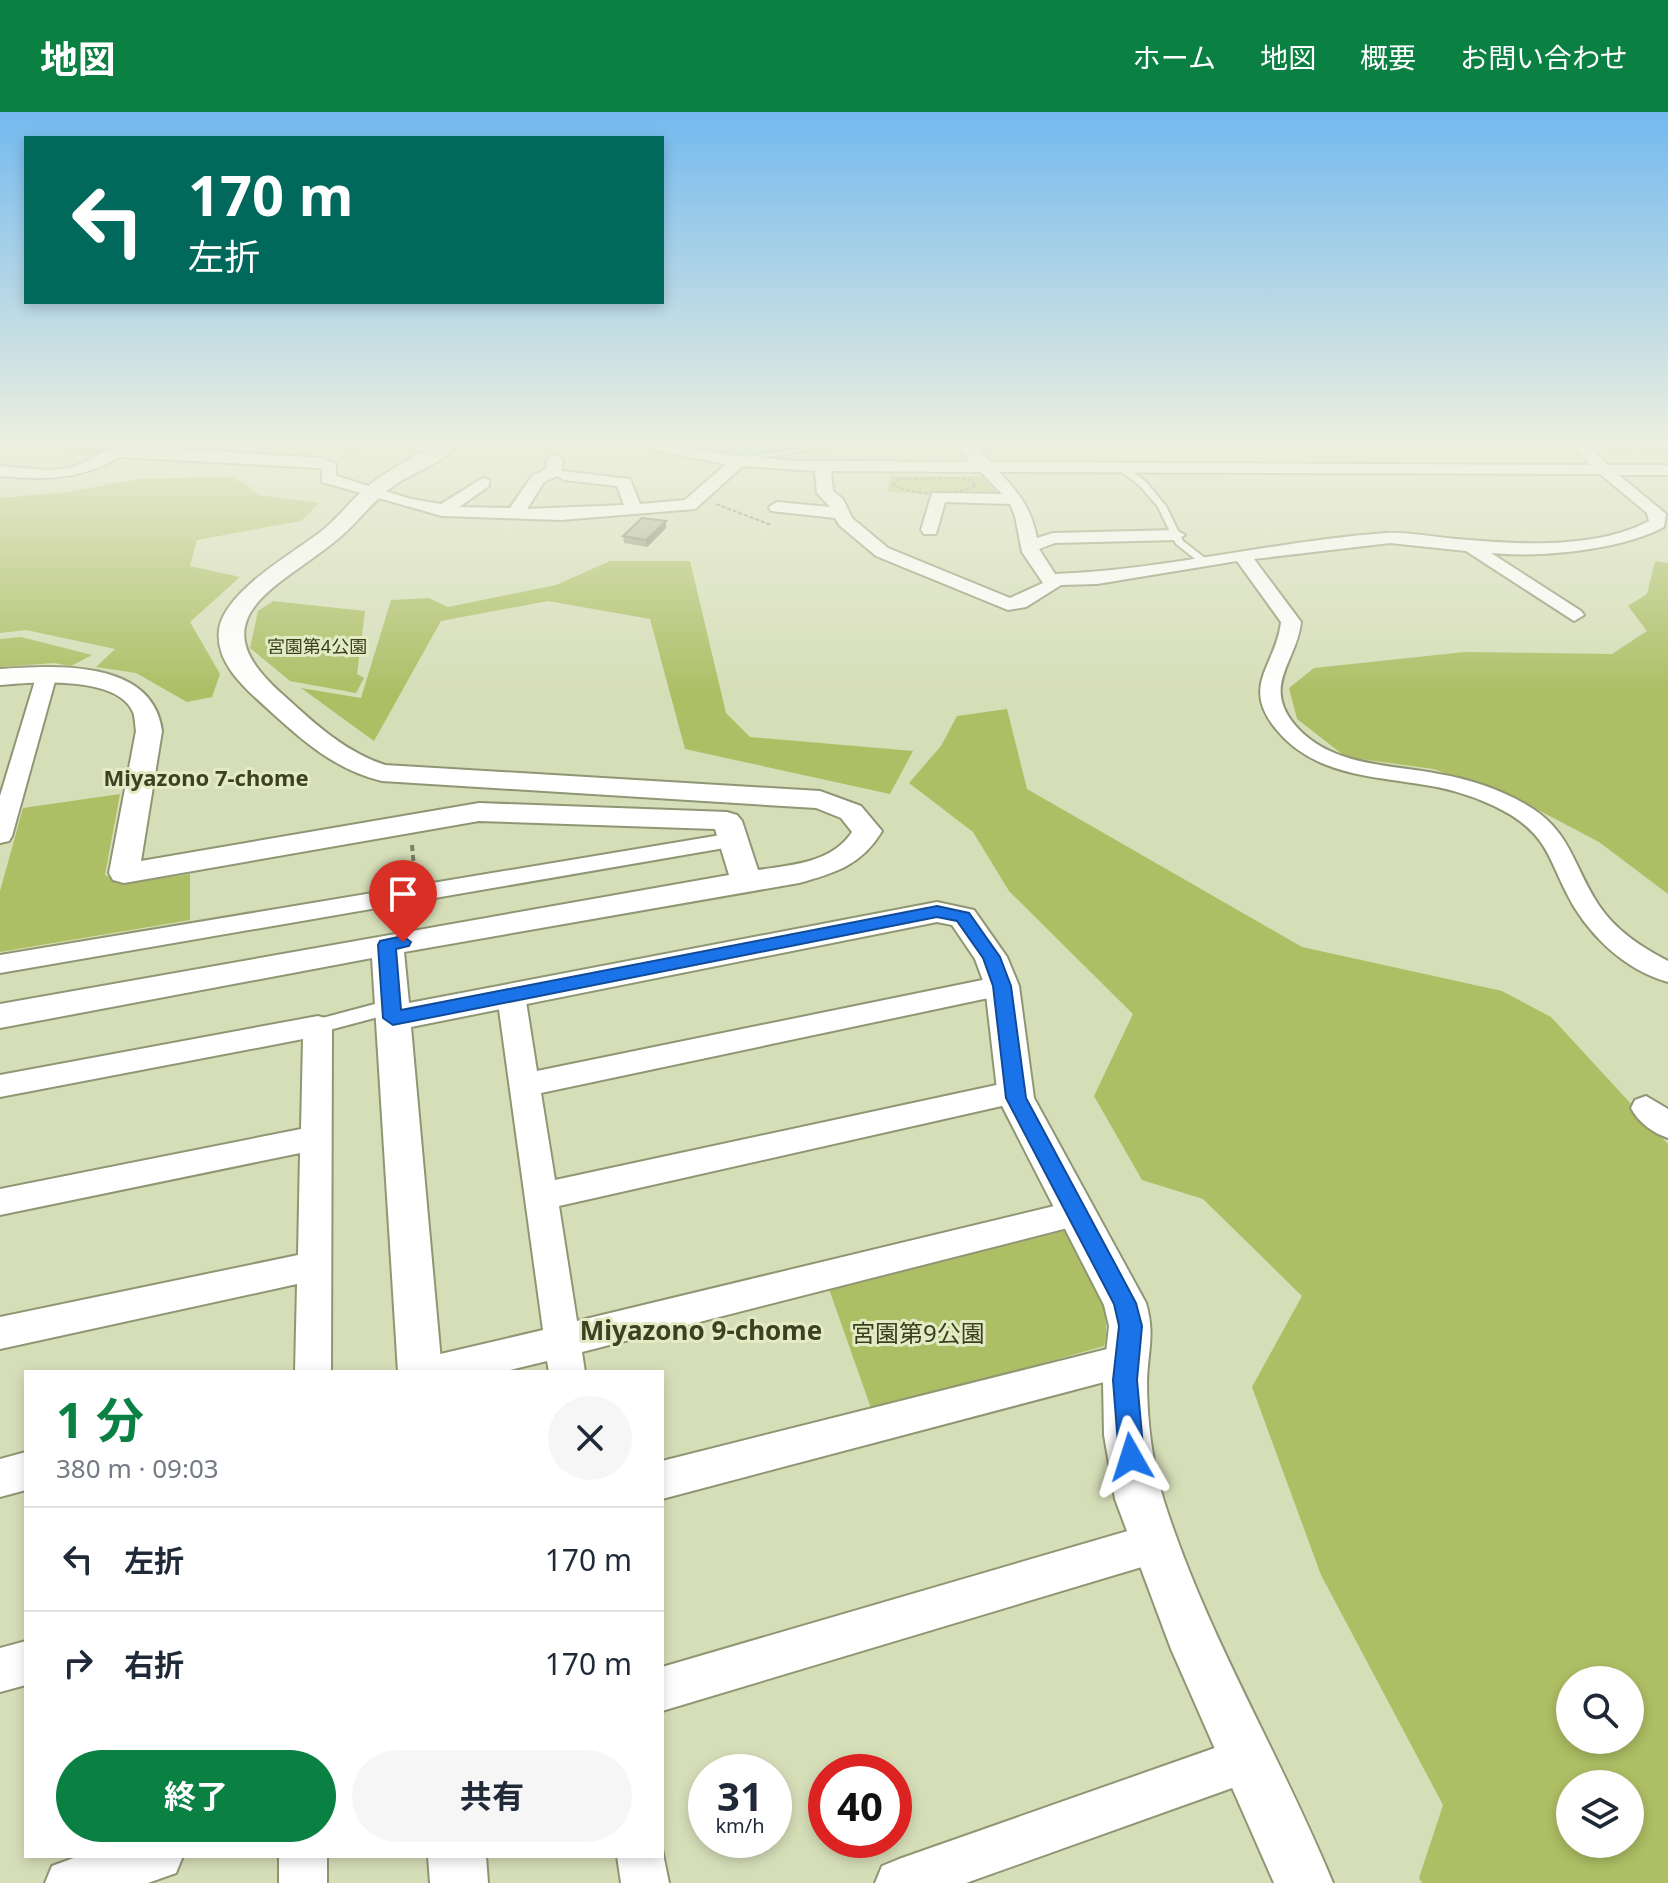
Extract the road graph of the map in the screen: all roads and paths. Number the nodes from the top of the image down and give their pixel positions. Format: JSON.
{"nodes":[{"id":1,"x":338,"y":528,"type":"edge"},
{"id":2,"x":853,"y":528,"type":"edge"},
{"id":3,"x":1026,"y":528,"type":"edge"},
{"id":4,"x":1172,"y":528,"type":"edge"},
{"id":5,"x":1649,"y":528,"type":"edge"},
{"id":6,"x":1176,"y":535,"type":"junction"},
{"id":7,"x":1029,"y":547,"type":"junction"},
{"id":8,"x":1469,"y":547,"type":"junction"},
{"id":9,"x":1242,"y":555,"type":"junction"},
{"id":10,"x":1202,"y":560,"type":"junction"},
{"id":11,"x":1053,"y":580,"type":"junction"},
{"id":12,"x":1574,"y":615,"type":"dead end"},
{"id":13,"x":47,"y":674,"type":"junction"},
{"id":14,"x":0,"y":677,"type":"edge"},
{"id":15,"x":410,"y":824,"type":"junction"},
{"id":16,"x":0,"y":836,"type":"edge"},
{"id":17,"x":733,"y":840,"type":"junction"},
{"id":18,"x":746,"y":881,"type":"junction"},
{"id":19,"x":412,"y":913,"type":"junction"},
{"id":20,"x":0,"y":964,"type":"edge"},
{"id":21,"x":1668,"y":973,"type":"edge"},
{"id":22,"x":1002,"y":986,"type":"junction"},
{"id":23,"x":511,"y":995,"type":"junction"},
{"id":24,"x":384,"y":1014,"type":"junction"},
{"id":25,"x":0,"y":1016,"type":"edge"},
{"id":26,"x":318,"y":1026,"type":"junction"},
{"id":27,"x":524,"y":1085,"type":"junction"},
{"id":28,"x":0,"y":1086,"type":"edge"},
{"id":29,"x":1015,"y":1092,"type":"junction"},
{"id":30,"x":316,"y":1138,"type":"junction"},
{"id":31,"x":539,"y":1197,"type":"junction"},
{"id":32,"x":0,"y":1202,"type":"edge"},
{"id":33,"x":1079,"y":1213,"type":"junction"},
{"id":34,"x":314,"y":1266,"type":"junction"},
{"id":35,"x":0,"y":1333,"type":"edge"},
{"id":36,"x":565,"y":1356,"type":"edge"},
{"id":37,"x":1127,"y":1360,"type":"junction"},
{"id":38,"x":313,"y":1370,"type":"edge"},
{"id":39,"x":420,"y":1370,"type":"edge"},
{"id":40,"x":452,"y":1370,"type":"edge"},
{"id":41,"x":24,"y":1472,"type":"edge"},
{"id":42,"x":0,"y":1478,"type":"edge"},
{"id":43,"x":664,"y":1479,"type":"edge"},
{"id":44,"x":1155,"y":1543,"type":"junction"},
{"id":45,"x":24,"y":1664,"type":"edge"},
{"id":46,"x":0,"y":1670,"type":"edge"},
{"id":47,"x":664,"y":1688,"type":"edge"},
{"id":48,"x":1246,"y":1760,"type":"junction"},
{"id":49,"x":152,"y":1858,"type":"edge"},
{"id":50,"x":303,"y":1858,"type":"edge"},
{"id":51,"x":457,"y":1858,"type":"edge"},
{"id":52,"x":641,"y":1858,"type":"edge"},
{"id":53,"x":69,"y":1883,"type":"edge"},
{"id":54,"x":303,"y":1883,"type":"edge"},
{"id":55,"x":459,"y":1883,"type":"edge"},
{"id":56,"x":645,"y":1883,"type":"edge"},
{"id":57,"x":899,"y":1883,"type":"edge"},
{"id":58,"x":1304,"y":1883,"type":"edge"}],
"edges":[{"from":1,"to":18,"type":"street"},
{"from":2,"to":11,"type":"street"},
{"from":3,"to":7,"type":"street"},
{"from":4,"to":6,"type":"lane"},
{"from":5,"to":8,"type":"street"},
{"from":6,"to":7,"type":"street"},
{"from":6,"to":10,"type":"lane"},
{"from":7,"to":11,"type":"street"},
{"from":8,"to":9,"type":"street"},
{"from":8,"to":12,"type":"street"},
{"from":9,"to":10,"type":"street"},
{"from":9,"to":21,"type":"street"},
{"from":10,"to":11,"type":"street"},
{"from":13,"to":14,"type":"street"},
{"from":13,"to":15,"type":"street"},
{"from":13,"to":16,"type":"street"},
{"from":15,"to":17,"type":"street"},
{"from":15,"to":19,"type":"path"},
{"from":17,"to":18,"type":"street"},
{"from":17,"to":19,"type":"street"},
{"from":18,"to":19,"type":"street"},
{"from":19,"to":20,"type":"street"},
{"from":19,"to":24,"type":"street"},
{"from":19,"to":25,"type":"street"},
{"from":22,"to":23,"type":"street"},
{"from":22,"to":27,"type":"street"},
{"from":22,"to":29,"type":"street"},
{"from":23,"to":24,"type":"street"},
{"from":23,"to":27,"type":"street"},
{"from":24,"to":26,"type":"street"},
{"from":24,"to":39,"type":"street"},
{"from":26,"to":28,"type":"street"},
{"from":26,"to":30,"type":"street"},
{"from":27,"to":31,"type":"street"},
{"from":29,"to":31,"type":"street"},
{"from":29,"to":33,"type":"street"},
{"from":30,"to":32,"type":"street"},
{"from":30,"to":34,"type":"street"},
{"from":31,"to":36,"type":"street"},
{"from":33,"to":36,"type":"street"},
{"from":33,"to":37,"type":"street"},
{"from":34,"to":35,"type":"street"},
{"from":34,"to":38,"type":"street"},
{"from":36,"to":40,"type":"street"},
{"from":37,"to":43,"type":"street"},
{"from":37,"to":44,"type":"street"},
{"from":41,"to":42,"type":"street"},
{"from":44,"to":47,"type":"street"},
{"from":44,"to":48,"type":"street"},
{"from":45,"to":46,"type":"street"},
{"from":48,"to":57,"type":"street"},
{"from":48,"to":58,"type":"street"},
{"from":49,"to":53,"type":"street"},
{"from":50,"to":54,"type":"street"},
{"from":51,"to":55,"type":"street"},
{"from":52,"to":56,"type":"street"}]}
